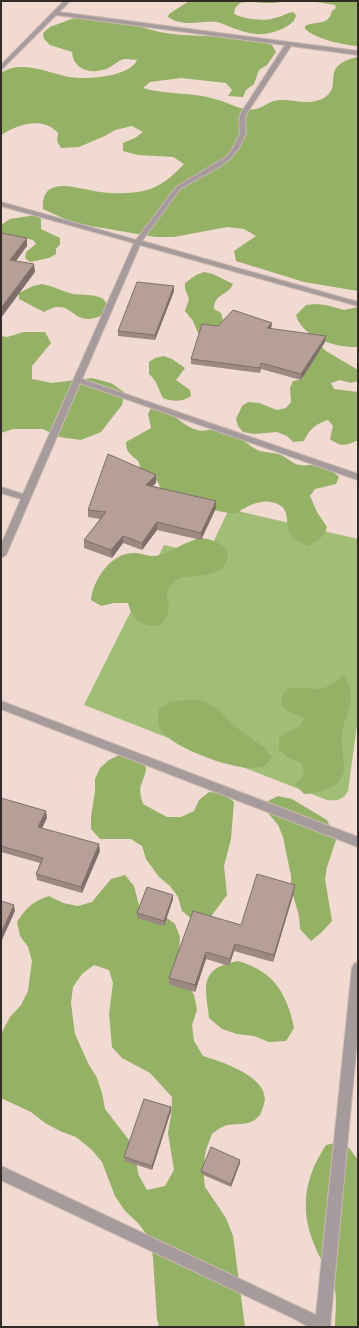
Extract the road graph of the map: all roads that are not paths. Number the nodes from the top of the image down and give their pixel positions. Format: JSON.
{"nodes":[{"id":1,"x":67,"y":1,"type":"edge"},
{"id":2,"x":55,"y":13,"type":"junction"},
{"id":3,"x":289,"y":44,"type":"junction"},
{"id":4,"x":358,"y":53,"type":"edge"},
{"id":5,"x":1,"y":68,"type":"edge"},
{"id":6,"x":1,"y":204,"type":"edge"},
{"id":7,"x":138,"y":242,"type":"junction"},
{"id":8,"x":358,"y":304,"type":"edge"},
{"id":9,"x":78,"y":380,"type":"junction"},
{"id":10,"x":358,"y":477,"type":"edge"},
{"id":11,"x":1,"y":490,"type":"edge"},
{"id":12,"x":26,"y":498,"type":"junction"},
{"id":13,"x":1,"y":555,"type":"edge"},
{"id":14,"x":1,"y":705,"type":"edge"},
{"id":15,"x":358,"y":842,"type":"edge"},
{"id":16,"x":358,"y":968,"type":"edge"},
{"id":17,"x":1,"y":1173,"type":"edge"},
{"id":18,"x":322,"y":1327,"type":"edge"}],
"edges":[{"from":1,"to":2,"type":"street"},
{"from":2,"to":3,"type":"street"},
{"from":2,"to":5,"type":"street"},
{"from":3,"to":4,"type":"street"},
{"from":3,"to":7,"type":"street"},
{"from":6,"to":7,"type":"street"},
{"from":7,"to":8,"type":"street"},
{"from":7,"to":9,"type":"street"},
{"from":9,"to":10,"type":"street"},
{"from":9,"to":12,"type":"street"},
{"from":11,"to":12,"type":"street"},
{"from":12,"to":13,"type":"street"},
{"from":14,"to":15,"type":"street"},
{"from":16,"to":18,"type":"street"},
{"from":17,"to":18,"type":"street"}]}
